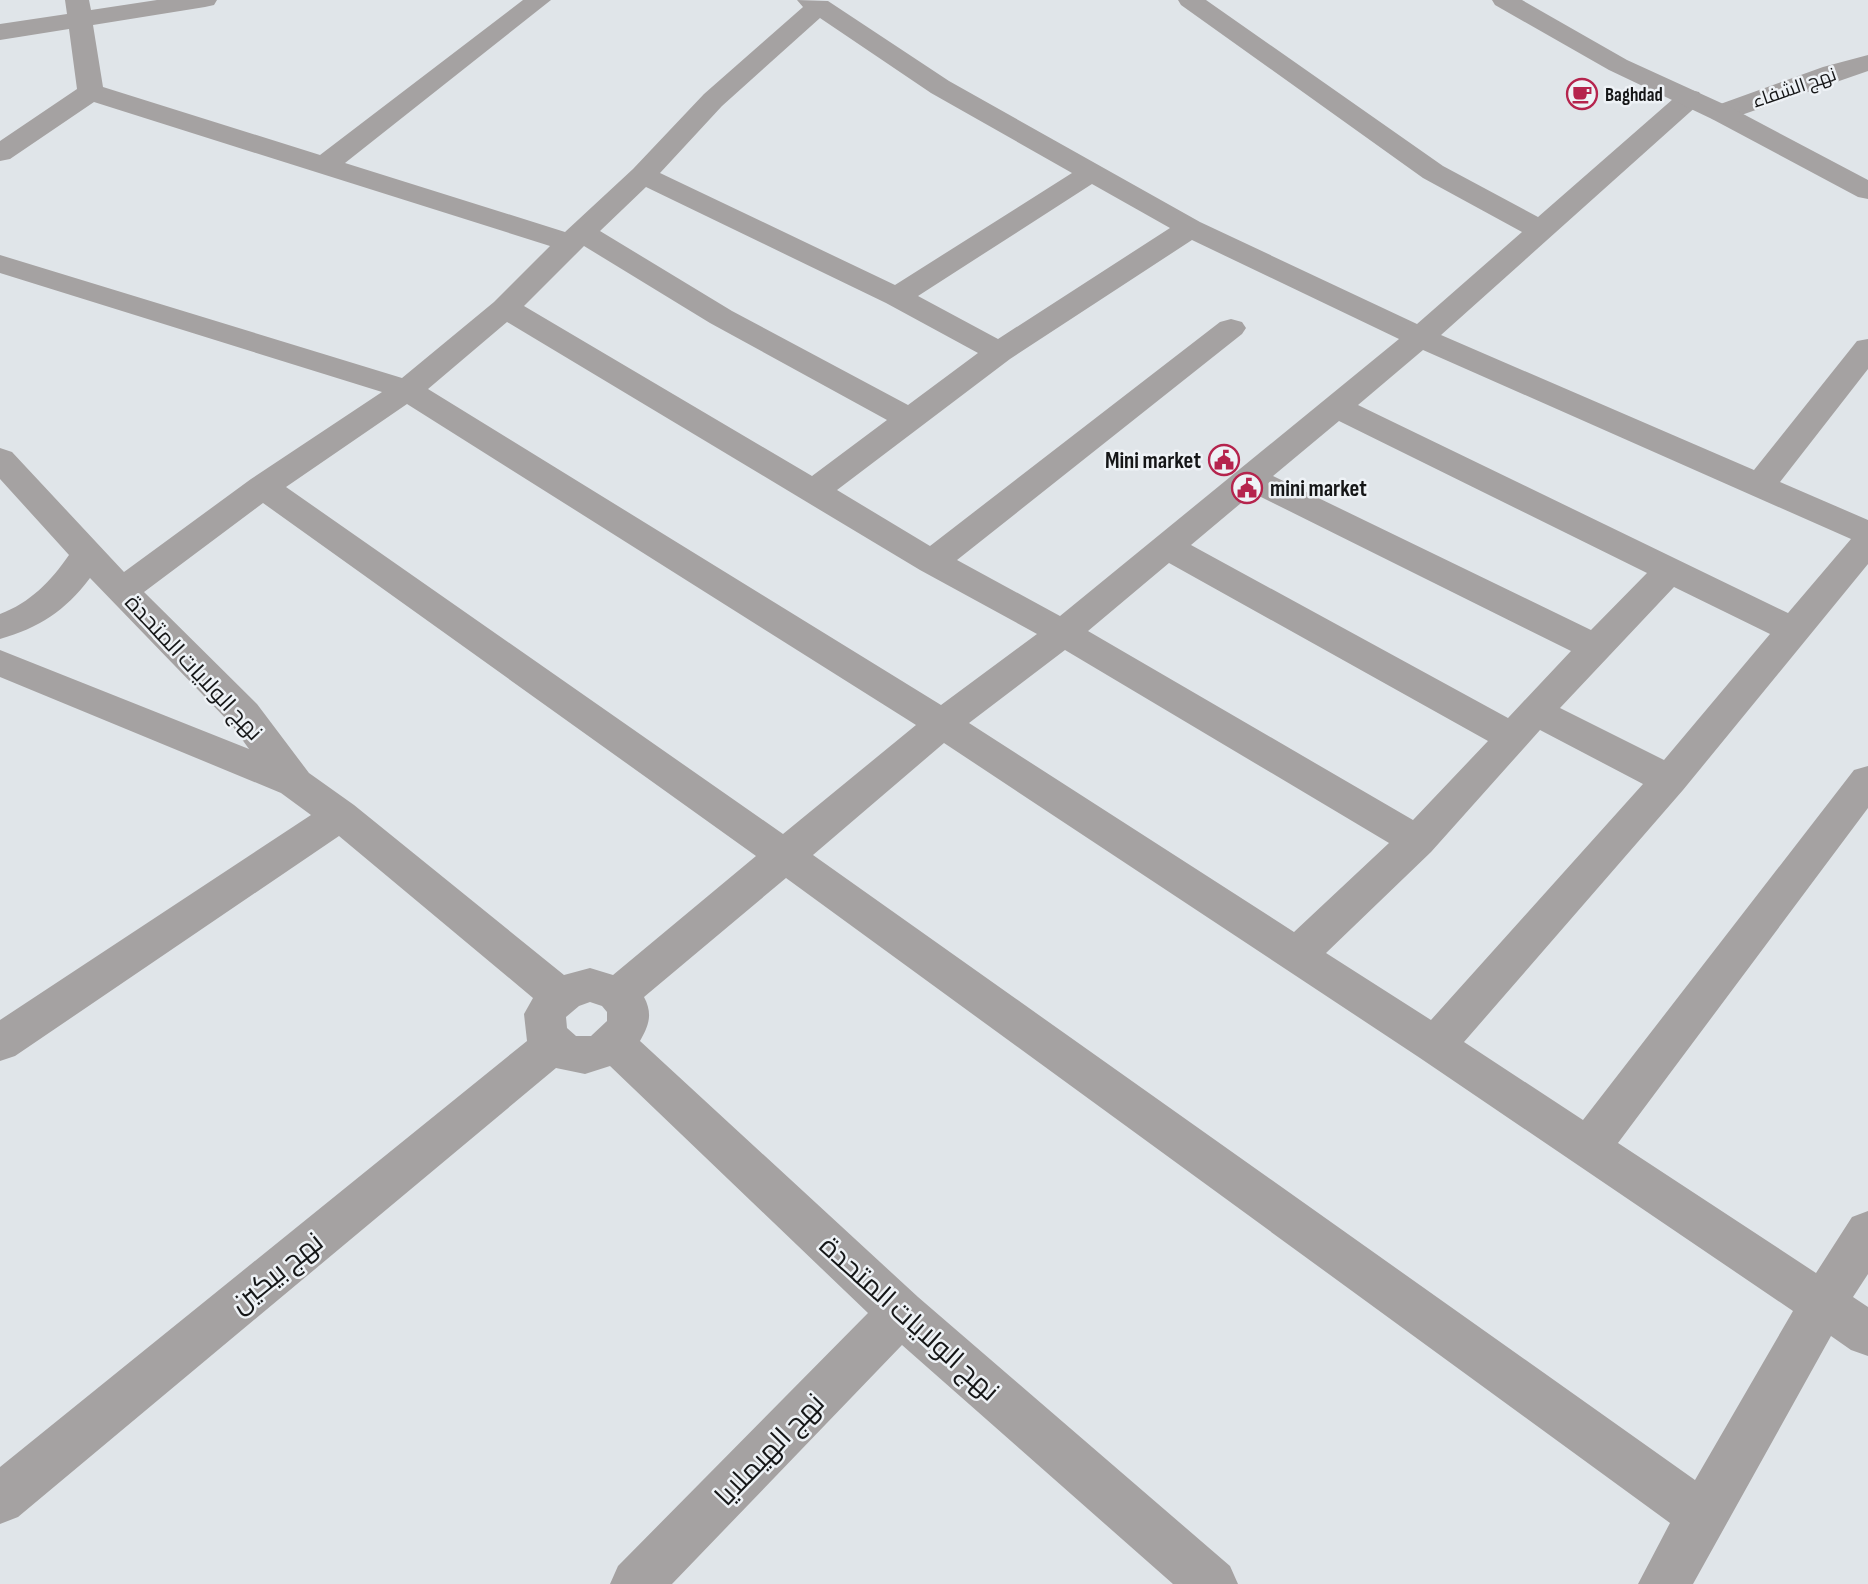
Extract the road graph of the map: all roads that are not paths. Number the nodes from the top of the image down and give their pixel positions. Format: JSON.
{"nodes":[{"id":1,"x":205,"y":0,"type":"edge"},
{"id":2,"x":539,"y":0,"type":"edge"},
{"id":3,"x":1190,"y":0,"type":"edge"},
{"id":4,"x":1504,"y":0,"type":"edge"},
{"id":5,"x":814,"y":3,"type":"edge"},
{"id":6,"x":78,"y":10,"type":"edge"},
{"id":7,"x":0,"y":32,"type":"edge"},
{"id":8,"x":1868,"y":63,"type":"edge"},
{"id":9,"x":1832,"y":73,"type":"junction"},
{"id":10,"x":91,"y":92,"type":"junction"},
{"id":11,"x":1868,"y":92,"type":"edge"},
{"id":12,"x":1690,"y":98,"type":"junction"},
{"id":13,"x":1721,"y":113,"type":"junction"},
{"id":14,"x":0,"y":153,"type":"edge"},
{"id":15,"x":325,"y":165,"type":"junction"},
{"id":16,"x":1092,"y":172,"type":"junction"},
{"id":17,"x":643,"y":175,"type":"junction"},
{"id":18,"x":1868,"y":191,"type":"edge"},
{"id":19,"x":1189,"y":228,"type":"junction"},
{"id":20,"x":1540,"y":230,"type":"junction"},
{"id":21,"x":577,"y":238,"type":"junction"},
{"id":22,"x":0,"y":264,"type":"edge"},
{"id":23,"x":897,"y":297,"type":"junction"},
{"id":24,"x":505,"y":308,"type":"junction"},
{"id":25,"x":1231,"y":328,"type":"dead end"},
{"id":26,"x":1420,"y":337,"type":"junction"},
{"id":27,"x":1868,"y":348,"type":"edge"},
{"id":28,"x":999,"y":352,"type":"junction"},
{"id":29,"x":407,"y":390,"type":"junction"},
{"id":30,"x":1336,"y":407,"type":"junction"},
{"id":31,"x":911,"y":420,"type":"junction"},
{"id":32,"x":0,"y":460,"type":"edge"},
{"id":33,"x":1249,"y":477,"type":"junction"},
{"id":34,"x":1760,"y":485,"type":"junction"},
{"id":35,"x":263,"y":487,"type":"junction"},
{"id":36,"x":814,"y":491,"type":"junction"},
{"id":37,"x":1868,"y":533,"type":"edge"},
{"id":38,"x":1868,"y":541,"type":"edge"},
{"id":39,"x":1166,"y":545,"type":"junction"},
{"id":40,"x":88,"y":554,"type":"junction"},
{"id":41,"x":932,"y":562,"type":"junction"},
{"id":42,"x":1670,"y":570,"type":"junction"},
{"id":43,"x":122,"y":590,"type":"junction"},
{"id":44,"x":0,"y":627,"type":"edge"},
{"id":45,"x":1792,"y":630,"type":"junction"},
{"id":46,"x":1063,"y":633,"type":"junction"},
{"id":47,"x":1596,"y":648,"type":"junction"},
{"id":48,"x":0,"y":663,"type":"edge"},
{"id":49,"x":942,"y":724,"type":"junction"},
{"id":50,"x":1524,"y":725,"type":"junction"},
{"id":51,"x":1669,"y":780,"type":"junction"},
{"id":52,"x":1868,"y":780,"type":"edge"},
{"id":53,"x":295,"y":783,"type":"junction"},
{"id":54,"x":340,"y":815,"type":"junction"},
{"id":55,"x":1417,"y":841,"type":"junction"},
{"id":56,"x":785,"y":856,"type":"junction"},
{"id":57,"x":1296,"y":956,"type":"junction"},
{"id":58,"x":619,"y":993,"type":"junction"},
{"id":59,"x":560,"y":996,"type":"junction"},
{"id":60,"x":4,"y":1036,"type":"edge"},
{"id":61,"x":615,"y":1044,"type":"junction"},
{"id":62,"x":553,"y":1045,"type":"junction"},
{"id":63,"x":1435,"y":1045,"type":"junction"},
{"id":64,"x":1588,"y":1148,"type":"junction"},
{"id":65,"x":1868,"y":1232,"type":"edge"},
{"id":66,"x":1822,"y":1306,"type":"junction"},
{"id":67,"x":901,"y":1314,"type":"junction"},
{"id":68,"x":1868,"y":1334,"type":"edge"},
{"id":69,"x":0,"y":1499,"type":"edge"},
{"id":70,"x":1704,"y":1517,"type":"junction"},
{"id":71,"x":636,"y":1584,"type":"edge"},
{"id":72,"x":1212,"y":1584,"type":"edge"},
{"id":73,"x":1664,"y":1584,"type":"edge"}],
"edges":[{"from":1,"to":6,"type":"street"},
{"from":2,"to":15,"type":"street"},
{"from":3,"to":20,"type":"street"},
{"from":4,"to":12,"type":"street"},
{"from":5,"to":16,"type":"street"},
{"from":5,"to":17,"type":"street"},
{"from":6,"to":7,"type":"street"},
{"from":6,"to":10,"type":"street"},
{"from":8,"to":9,"type":"street","name":"نهج الشفاء"},
{"from":9,"to":11,"type":"street"},
{"from":9,"to":13,"type":"street","name":"نهج الشفاء"},
{"from":10,"to":14,"type":"street"},
{"from":10,"to":15,"type":"street"},
{"from":12,"to":13,"type":"street"},
{"from":12,"to":20,"type":"street"},
{"from":13,"to":18,"type":"street"},
{"from":15,"to":21,"type":"street"},
{"from":16,"to":19,"type":"street"},
{"from":16,"to":23,"type":"street"},
{"from":17,"to":21,"type":"street"},
{"from":17,"to":23,"type":"street"},
{"from":19,"to":26,"type":"street"},
{"from":19,"to":28,"type":"street"},
{"from":20,"to":26,"type":"street"},
{"from":21,"to":24,"type":"street"},
{"from":21,"to":31,"type":"street"},
{"from":22,"to":29,"type":"street"},
{"from":23,"to":28,"type":"street"},
{"from":24,"to":29,"type":"street"},
{"from":24,"to":36,"type":"street"},
{"from":25,"to":41,"type":"street"},
{"from":26,"to":30,"type":"street"},
{"from":26,"to":34,"type":"street"},
{"from":27,"to":34,"type":"street"},
{"from":28,"to":31,"type":"street"},
{"from":29,"to":35,"type":"street"},
{"from":29,"to":49,"type":"street"},
{"from":30,"to":33,"type":"street"},
{"from":30,"to":42,"type":"street"},
{"from":31,"to":36,"type":"street"},
{"from":32,"to":40,"type":"street","name":"نهج الولايات المتحدة"},
{"from":33,"to":39,"type":"street"},
{"from":33,"to":47,"type":"street"},
{"from":34,"to":37,"type":"street"},
{"from":35,"to":43,"type":"street"},
{"from":35,"to":56,"type":"street"},
{"from":36,"to":41,"type":"street"},
{"from":38,"to":45,"type":"street"},
{"from":39,"to":46,"type":"street"},
{"from":39,"to":50,"type":"street"},
{"from":40,"to":43,"type":"street","name":"نهج الولايات المتحدة"},
{"from":40,"to":44,"type":"street"},
{"from":41,"to":46,"type":"street"},
{"from":42,"to":45,"type":"street"},
{"from":42,"to":47,"type":"street"},
{"from":43,"to":53,"type":"street","name":"نهج الولايات المتحدة"},
{"from":45,"to":51,"type":"street"},
{"from":46,"to":49,"type":"street"},
{"from":46,"to":55,"type":"street"},
{"from":47,"to":50,"type":"street"},
{"from":48,"to":53,"type":"street"},
{"from":49,"to":56,"type":"street"},
{"from":49,"to":57,"type":"street"},
{"from":50,"to":51,"type":"street"},
{"from":50,"to":55,"type":"street"},
{"from":51,"to":63,"type":"street"},
{"from":52,"to":64,"type":"street"},
{"from":53,"to":54,"type":"street","name":"نهج الولايات المتحدة"},
{"from":54,"to":59,"type":"street","name":"نهج الولايات المتحدة"},
{"from":54,"to":60,"type":"street"},
{"from":55,"to":57,"type":"street"},
{"from":56,"to":58,"type":"street"},
{"from":56,"to":70,"type":"street"},
{"from":57,"to":63,"type":"street"},
{"from":58,"to":59,"type":"street"},
{"from":58,"to":61,"type":"street"},
{"from":59,"to":62,"type":"street"},
{"from":61,"to":62,"type":"street"},
{"from":61,"to":67,"type":"street","name":"نهج الولايات المتحدة"},
{"from":62,"to":69,"type":"street","name":"نهج بيكين"},
{"from":63,"to":64,"type":"street"},
{"from":64,"to":66,"type":"street"},
{"from":65,"to":66,"type":"street"},
{"from":66,"to":68,"type":"street"},
{"from":66,"to":70,"type":"street"},
{"from":67,"to":71,"type":"street","name":"نهج الهيملايا"},
{"from":67,"to":72,"type":"street","name":"نهج الولايات المتحدة"},
{"from":70,"to":73,"type":"street"}]}
